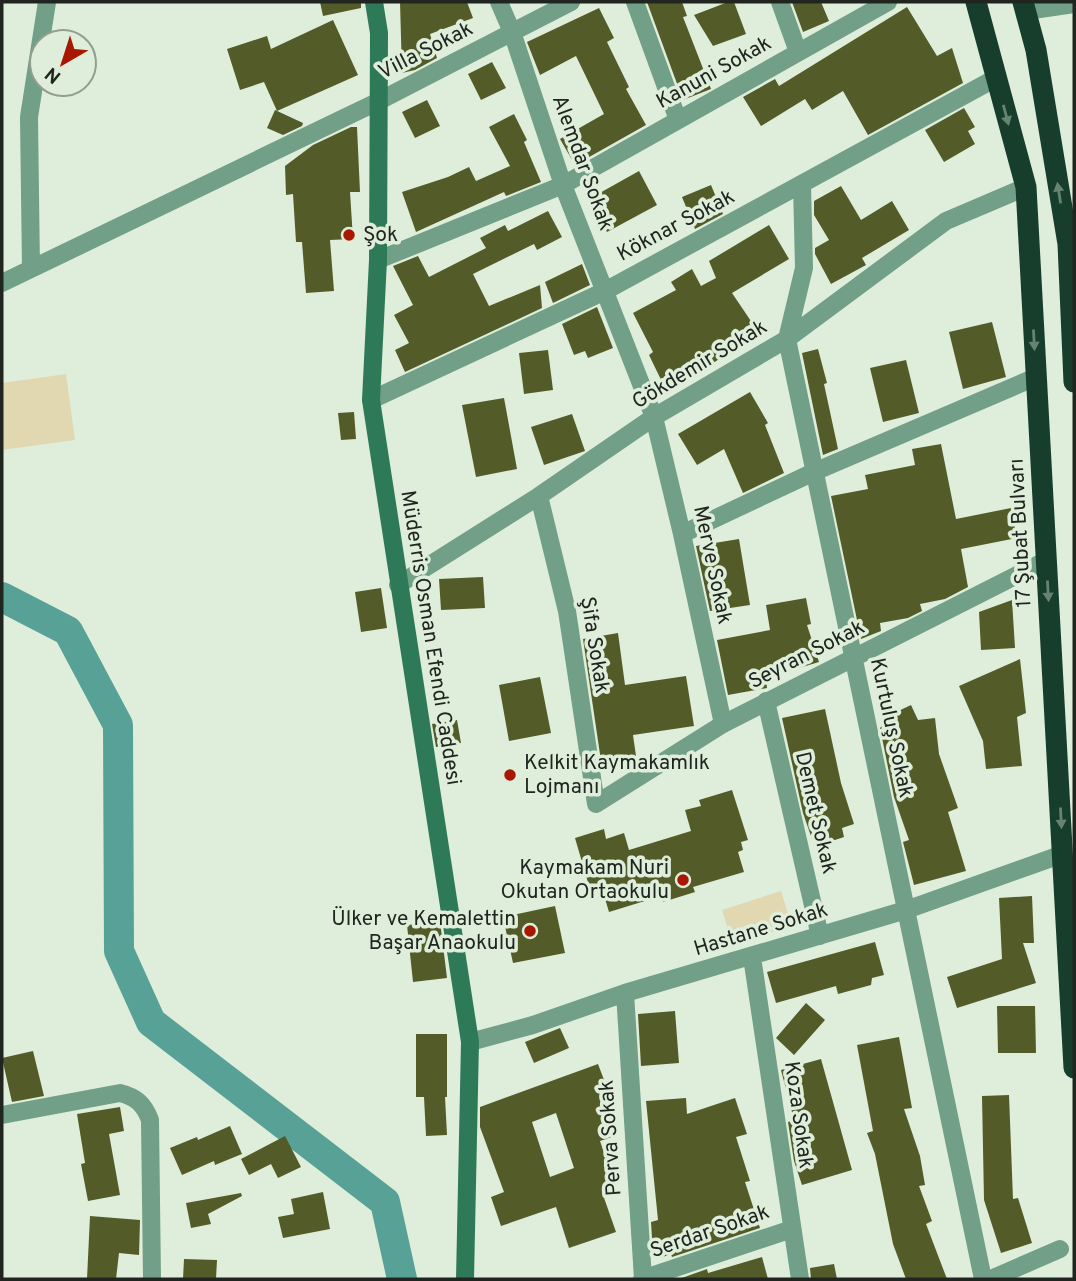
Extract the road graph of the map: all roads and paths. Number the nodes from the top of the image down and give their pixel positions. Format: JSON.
{"nodes":[{"id":1,"x":47,"y":2,"type":"edge"},
{"id":2,"x":499,"y":2,"type":"edge"},
{"id":3,"x":571,"y":2,"type":"edge"},
{"id":4,"x":635,"y":2,"type":"edge"},
{"id":5,"x":780,"y":2,"type":"edge"},
{"id":6,"x":888,"y":2,"type":"edge"},
{"id":7,"x":976,"y":2,"type":"edge"},
{"id":8,"x":376,"y":3,"type":"edge"},
{"id":9,"x":1074,"y":5,"type":"edge"},
{"id":10,"x":1024,"y":7,"type":"edge"},
{"id":11,"x":512,"y":32,"type":"junction"},
{"id":12,"x":798,"y":52,"type":"junction"},
{"id":13,"x":996,"y":78,"type":"junction"},
{"id":14,"x":377,"y":102,"type":"junction"},
{"id":15,"x":678,"y":120,"type":"junction"},
{"id":16,"x":802,"y":184,"type":"junction"},
{"id":17,"x":563,"y":185,"type":"junction"},
{"id":18,"x":1026,"y":187,"type":"junction"},
{"id":19,"x":378,"y":260,"type":"junction"},
{"id":20,"x":31,"y":269,"type":"junction"},
{"id":21,"x":2,"y":283,"type":"edge"},
{"id":22,"x":605,"y":291,"type":"junction"},
{"id":23,"x":787,"y":339,"type":"junction"},
{"id":24,"x":1036,"y":377,"type":"junction"},
{"id":25,"x":1074,"y":383,"type":"edge"},
{"id":26,"x":371,"y":400,"type":"junction"},
{"id":27,"x":654,"y":417,"type":"junction"},
{"id":28,"x":814,"y":472,"type":"junction"},
{"id":29,"x":540,"y":496,"type":"junction"},
{"id":30,"x":682,"y":534,"type":"junction"},
{"id":31,"x":1047,"y":560,"type":"junction"},
{"id":32,"x":398,"y":585,"type":"junction"},
{"id":33,"x":853,"y":657,"type":"junction"},
{"id":34,"x":766,"y":701,"type":"junction"},
{"id":35,"x":723,"y":724,"type":"junction"},
{"id":36,"x":596,"y":804,"type":"joint"},
{"id":37,"x":1063,"y":854,"type":"junction"},
{"id":38,"x":906,"y":910,"type":"junction"},
{"id":39,"x":820,"y":936,"type":"junction"},
{"id":40,"x":752,"y":957,"type":"junction"},
{"id":41,"x":625,"y":993,"type":"junction"},
{"id":42,"x":470,"y":1042,"type":"junction"},
{"id":43,"x":1074,"y":1068,"type":"edge"},
{"id":44,"x":2,"y":1115,"type":"edge"},
{"id":45,"x":792,"y":1229,"type":"junction"},
{"id":46,"x":1060,"y":1249,"type":"dead end"},
{"id":47,"x":152,"y":1279,"type":"edge"},
{"id":48,"x":465,"y":1279,"type":"edge"},
{"id":49,"x":643,"y":1279,"type":"edge"},
{"id":50,"x":800,"y":1279,"type":"edge"},
{"id":51,"x":983,"y":1279,"type":"edge"},
{"id":52,"x":991,"y":1279,"type":"edge"}],
"edges":[{"from":1,"to":20,"type":"street"},
{"from":2,"to":11,"type":"street","name":"Alemdar Sokak"},
{"from":3,"to":11,"type":"street","name":"Villa Sokak"},
{"from":4,"to":15,"type":"street"},
{"from":5,"to":12,"type":"street"},
{"from":6,"to":12,"type":"street","name":"Kanuni Sokak"},
{"from":7,"to":13,"type":"highway","name":"17 Şubat Bulvarı"},
{"from":8,"to":14,"type":"main road","name":"Müderris Osman Efendi Caddesi"},
{"from":9,"to":10,"type":"street"},
{"from":25,"to":10,"type":"highway","one_way":true},
{"from":11,"to":14,"type":"street","name":"Villa Sokak"},
{"from":11,"to":17,"type":"street","name":"Alemdar Sokak"},
{"from":12,"to":15,"type":"street","name":"Kanuni Sokak"},
{"from":13,"to":16,"type":"street","name":"Köknar Sokak"},
{"from":13,"to":18,"type":"highway","name":"17 Şubat Bulvarı","one_way":true},
{"from":14,"to":19,"type":"main road","name":"Müderris Osman Efendi Caddesi"},
{"from":14,"to":20,"type":"street","name":"Villa Sokak"},
{"from":15,"to":17,"type":"street","name":"Kanuni Sokak"},
{"from":16,"to":22,"type":"street","name":"Köknar Sokak"},
{"from":16,"to":23,"type":"street","name":"Kurtuluş Sokak"},
{"from":17,"to":19,"type":"street","name":"Kanuni Sokak"},
{"from":17,"to":22,"type":"street","name":"Alemdar Sokak"},
{"from":18,"to":23,"type":"street","name":"Gökdemir Sokak"},
{"from":18,"to":24,"type":"highway","name":"17 Şubat Bulvarı","one_way":true},
{"from":19,"to":26,"type":"main road","name":"Müderris Osman Efendi Caddesi"},
{"from":20,"to":21,"type":"street","name":"Villa Sokak"},
{"from":22,"to":26,"type":"street","name":"Köknar Sokak"},
{"from":22,"to":27,"type":"street","name":"Alemdar Sokak"},
{"from":23,"to":27,"type":"street","name":"Gökdemir Sokak"},
{"from":23,"to":28,"type":"street","name":"Kurtuluş Sokak"},
{"from":24,"to":28,"type":"street"},
{"from":24,"to":31,"type":"highway","name":"17 Şubat Bulvarı"},
{"from":26,"to":32,"type":"main road","name":"Müderris Osman Efendi Caddesi"},
{"from":27,"to":29,"type":"street","name":"Gökdemir Sokak"},
{"from":27,"to":30,"type":"street","name":"Merve Sokak"},
{"from":28,"to":30,"type":"street"},
{"from":28,"to":33,"type":"street","name":"Kurtuluş Sokak"},
{"from":29,"to":32,"type":"street","name":"Gökdemir Sokak"},
{"from":29,"to":36,"type":"street","name":"Şifa Sokak"},
{"from":30,"to":35,"type":"street","name":"Merve Sokak"},
{"from":31,"to":33,"type":"street","name":"Seyran Sokak"},
{"from":31,"to":37,"type":"highway","name":"17 Şubat Bulvarı","one_way":true},
{"from":32,"to":42,"type":"main road","name":"Müderris Osman Efendi Caddesi"},
{"from":33,"to":34,"type":"street","name":"Seyran Sokak"},
{"from":33,"to":38,"type":"street","name":"Kurtuluş Sokak"},
{"from":34,"to":35,"type":"street","name":"Seyran Sokak"},
{"from":34,"to":39,"type":"street","name":"Demet Sokak"},
{"from":35,"to":36,"type":"street","name":"Seyran Sokak"},
{"from":37,"to":38,"type":"street","name":"Hastane Sokak"},
{"from":37,"to":43,"type":"highway","name":"17 Şubat Bulvarı"},
{"from":38,"to":39,"type":"street","name":"Hastane Sokak"},
{"from":38,"to":51,"type":"street","name":"Kurtuluş Sokak"},
{"from":39,"to":40,"type":"street","name":"Hastane Sokak"},
{"from":40,"to":41,"type":"street","name":"Hastane Sokak"},
{"from":40,"to":45,"type":"street","name":"Koza Sokak"},
{"from":41,"to":42,"type":"street","name":"Hastane Sokak"},
{"from":41,"to":49,"type":"street","name":"Perva Sokak"},
{"from":42,"to":48,"type":"main road","name":"Müderris Osman Efendi Caddesi"},
{"from":44,"to":47,"type":"street"},
{"from":45,"to":49,"type":"street","name":"Serdar Sokak"},
{"from":45,"to":50,"type":"street","name":"Koza Sokak"},
{"from":46,"to":52,"type":"street"}]}
